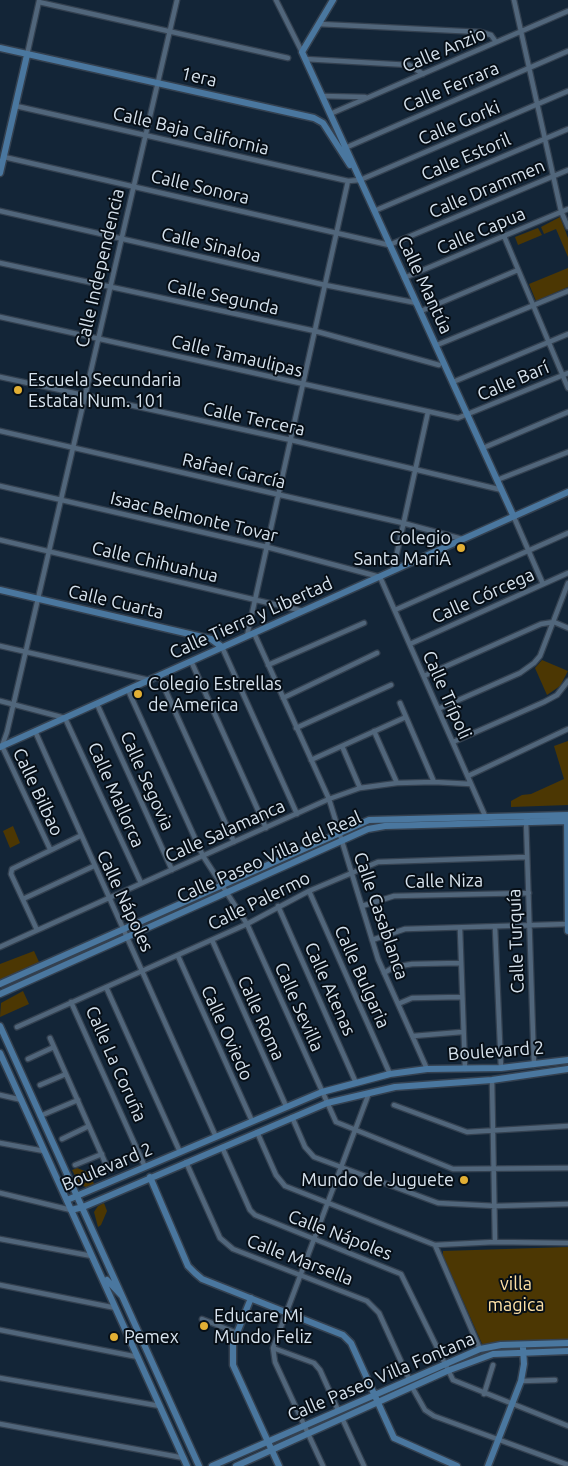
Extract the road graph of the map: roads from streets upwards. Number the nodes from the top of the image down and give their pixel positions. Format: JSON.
{"nodes":[{"id":1,"x":177,"y":0,"type":"edge"},
{"id":2,"x":276,"y":0,"type":"edge"},
{"id":3,"x":333,"y":0,"type":"edge"},
{"id":4,"x":514,"y":0,"type":"edge"},
{"id":5,"x":39,"y":1,"type":"edge"},
{"id":6,"x":568,"y":11,"type":"edge"},
{"id":7,"x":319,"y":24,"type":"junction"},
{"id":8,"x":521,"y":32,"type":"junction"},
{"id":9,"x":169,"y":33,"type":"junction"},
{"id":10,"x":496,"y":42,"type":"junction"},
{"id":11,"x":0,"y":48,"type":"edge"},
{"id":12,"x":568,"y":51,"type":"edge"},
{"id":13,"x":302,"y":52,"type":"junction"},
{"id":14,"x":27,"y":55,"type":"junction"},
{"id":15,"x":288,"y":58,"type":"dead end"},
{"id":16,"x":305,"y":59,"type":"junction"},
{"id":17,"x":529,"y":68,"type":"junction"},
{"id":18,"x":422,"y":74,"type":"junction"},
{"id":19,"x":157,"y":83,"type":"junction"},
{"id":20,"x":568,"y":91,"type":"edge"},
{"id":21,"x":322,"y":96,"type":"junction"},
{"id":22,"x":368,"y":98,"type":"junction"},
{"id":23,"x":537,"y":104,"type":"junction"},
{"id":24,"x":16,"y":106,"type":"junction"},
{"id":25,"x":330,"y":114,"type":"junction"},
{"id":26,"x":568,"y":129,"type":"edge"},
{"id":27,"x":145,"y":134,"type":"junction"},
{"id":28,"x":545,"y":139,"type":"junction"},
{"id":29,"x":345,"y":148,"type":"junction"},
{"id":30,"x":4,"y":157,"type":"junction"},
{"id":31,"x":568,"y":170,"type":"edge"},
{"id":32,"x":0,"y":172,"type":"edge"},
{"id":33,"x":553,"y":176,"type":"junction"},
{"id":34,"x":360,"y":180,"type":"junction"},
{"id":35,"x":348,"y":181,"type":"junction"},
{"id":36,"x":133,"y":186,"type":"junction"},
{"id":37,"x":568,"y":208,"type":"edge"},
{"id":38,"x":0,"y":211,"type":"edge"},
{"id":39,"x":374,"y":211,"type":"junction"},
{"id":40,"x":561,"y":211,"type":"junction"},
{"id":41,"x":568,"y":227,"type":"edge"},
{"id":42,"x":337,"y":232,"type":"junction"},
{"id":43,"x":504,"y":236,"type":"junction"},
{"id":44,"x":120,"y":238,"type":"junction"},
{"id":45,"x":389,"y":245,"type":"junction"},
{"id":46,"x":0,"y":263,"type":"edge"},
{"id":47,"x":518,"y":270,"type":"junction"},
{"id":48,"x":404,"y":278,"type":"junction"},
{"id":49,"x":325,"y":285,"type":"junction"},
{"id":50,"x":110,"y":287,"type":"junction"},
{"id":51,"x":568,"y":291,"type":"edge"},
{"id":52,"x":417,"y":303,"type":"junction"},
{"id":53,"x":532,"y":305,"type":"junction"},
{"id":54,"x":421,"y":311,"type":"junction"},
{"id":55,"x":0,"y":317,"type":"edge"},
{"id":56,"x":315,"y":331,"type":"junction"},
{"id":57,"x":568,"y":334,"type":"edge"},
{"id":58,"x":98,"y":339,"type":"junction"},
{"id":59,"x":549,"y":342,"type":"junction"},
{"id":60,"x":437,"y":345,"type":"junction"},
{"id":61,"x":440,"y":365,"type":"dead end"},
{"id":62,"x":568,"y":373,"type":"edge"},
{"id":63,"x":562,"y":375,"type":"junction"},
{"id":64,"x":0,"y":377,"type":"edge"},
{"id":65,"x":453,"y":382,"type":"junction"},
{"id":66,"x":303,"y":384,"type":"junction"},
{"id":67,"x":568,"y":388,"type":"edge"},
{"id":68,"x":84,"y":396,"type":"junction"},
{"id":69,"x":428,"y":412,"type":"junction"},
{"id":70,"x":568,"y":412,"type":"edge"},
{"id":71,"x":468,"y":416,"type":"junction"},
{"id":72,"x":0,"y":431,"type":"edge"},
{"id":73,"x":290,"y":440,"type":"junction"},
{"id":74,"x":72,"y":447,"type":"junction"},
{"id":75,"x":483,"y":448,"type":"junction"},
{"id":76,"x":568,"y":452,"type":"edge"},
{"id":77,"x":416,"y":469,"type":"junction"},
{"id":78,"x":498,"y":480,"type":"junction"},
{"id":79,"x":0,"y":486,"type":"edge"},
{"id":80,"x":502,"y":490,"type":"junction"},
{"id":81,"x":568,"y":492,"type":"edge"},
{"id":82,"x":278,"y":496,"type":"junction"},
{"id":83,"x":60,"y":500,"type":"junction"},
{"id":84,"x":513,"y":515,"type":"junction"},
{"id":85,"x":403,"y":523,"type":"junction"},
{"id":86,"x":568,"y":533,"type":"edge"},
{"id":87,"x":462,"y":539,"type":"junction"},
{"id":88,"x":0,"y":540,"type":"edge"},
{"id":89,"x":267,"y":547,"type":"junction"},
{"id":90,"x":529,"y":550,"type":"junction"},
{"id":91,"x":48,"y":552,"type":"junction"},
{"id":92,"x":393,"y":571,"type":"junction"},
{"id":93,"x":567,"y":574,"type":"edge"},
{"id":94,"x":380,"y":577,"type":"junction"},
{"id":95,"x":568,"y":582,"type":"edge"},
{"id":96,"x":543,"y":584,"type":"junction"},
{"id":97,"x":0,"y":590,"type":"edge"},
{"id":98,"x":255,"y":598,"type":"junction"},
{"id":99,"x":38,"y":599,"type":"junction"},
{"id":100,"x":395,"y":610,"type":"junction"},
{"id":101,"x":303,"y":611,"type":"junction"},
{"id":102,"x":364,"y":622,"type":"dead end"},
{"id":103,"x":554,"y":622,"type":"junction"},
{"id":104,"x":568,"y":628,"type":"edge"},
{"id":105,"x":254,"y":633,"type":"junction"},
{"id":106,"x":246,"y":636,"type":"junction"},
{"id":107,"x":410,"y":644,"type":"junction"},
{"id":108,"x":0,"y":646,"type":"edge"},
{"id":109,"x":222,"y":647,"type":"junction"},
{"id":110,"x":26,"y":653,"type":"junction"},
{"id":111,"x":376,"y":654,"type":"dead end"},
{"id":112,"x":191,"y":661,"type":"junction"},
{"id":113,"x":268,"y":666,"type":"junction"},
{"id":114,"x":160,"y":676,"type":"junction"},
{"id":115,"x":424,"y":676,"type":"junction"},
{"id":116,"x":149,"y":680,"type":"junction"},
{"id":117,"x":568,"y":681,"type":"edge"},
{"id":118,"x":391,"y":685,"type":"dead end"},
{"id":119,"x":128,"y":690,"type":"junction"},
{"id":120,"x":283,"y":698,"type":"junction"},
{"id":121,"x":0,"y":701,"type":"edge"},
{"id":122,"x":400,"y":703,"type":"dead end"},
{"id":123,"x":13,"y":704,"type":"junction"},
{"id":124,"x":97,"y":704,"type":"junction"},
{"id":125,"x":438,"y":709,"type":"junction"},
{"id":126,"x":406,"y":717,"type":"junction"},
{"id":127,"x":65,"y":718,"type":"junction"},
{"id":128,"x":296,"y":728,"type":"junction"},
{"id":129,"x":568,"y":729,"type":"edge"},
{"id":130,"x":35,"y":731,"type":"junction"},
{"id":131,"x":374,"y":731,"type":"junction"},
{"id":132,"x":453,"y":742,"type":"junction"},
{"id":133,"x":1,"y":743,"type":"edge"},
{"id":134,"x":342,"y":746,"type":"junction"},
{"id":135,"x":310,"y":760,"type":"junction"},
{"id":136,"x":468,"y":776,"type":"junction"},
{"id":137,"x":434,"y":782,"type":"junction"},
{"id":138,"x":396,"y":783,"type":"junction"},
{"id":139,"x":471,"y":784,"type":"junction"},
{"id":140,"x":360,"y":788,"type":"junction"},
{"id":141,"x":329,"y":800,"type":"junction"},
{"id":142,"x":297,"y":814,"type":"junction"},
{"id":143,"x":567,"y":818,"type":"edge"},
{"id":144,"x":526,"y":819,"type":"junction"},
{"id":145,"x":487,"y":821,"type":"junction"},
{"id":146,"x":266,"y":828,"type":"junction"},
{"id":147,"x":338,"y":833,"type":"junction"},
{"id":148,"x":80,"y":836,"type":"junction"},
{"id":149,"x":341,"y":840,"type":"junction"},
{"id":150,"x":234,"y":842,"type":"junction"},
{"id":151,"x":50,"y":849,"type":"junction"},
{"id":152,"x":203,"y":856,"type":"junction"},
{"id":153,"x":527,"y":857,"type":"junction"},
{"id":154,"x":567,"y":865,"type":"edge"},
{"id":155,"x":94,"y":866,"type":"junction"},
{"id":156,"x":172,"y":870,"type":"junction"},
{"id":157,"x":351,"y":873,"type":"junction"},
{"id":158,"x":140,"y":884,"type":"junction"},
{"id":159,"x":225,"y":889,"type":"junction"},
{"id":160,"x":309,"y":892,"type":"junction"},
{"id":161,"x":529,"y":893,"type":"junction"},
{"id":162,"x":109,"y":898,"type":"junction"},
{"id":163,"x":23,"y":899,"type":"junction"},
{"id":164,"x":568,"y":900,"type":"edge"},
{"id":165,"x":278,"y":906,"type":"junction"},
{"id":166,"x":362,"y":906,"type":"junction"},
{"id":167,"x":247,"y":924,"type":"junction"},
{"id":168,"x":568,"y":924,"type":"edge"},
{"id":169,"x":530,"y":926,"type":"junction"},
{"id":170,"x":495,"y":927,"type":"junction"},
{"id":171,"x":460,"y":928,"type":"junction"},
{"id":172,"x":37,"y":930,"type":"junction"},
{"id":173,"x":568,"y":931,"type":"edge"},
{"id":174,"x":125,"y":932,"type":"junction"},
{"id":175,"x":212,"y":940,"type":"junction"},
{"id":176,"x":372,"y":940,"type":"junction"},
{"id":177,"x":0,"y":948,"type":"edge"},
{"id":178,"x":178,"y":956,"type":"junction"},
{"id":179,"x":460,"y":963,"type":"junction"},
{"id":180,"x":142,"y":971,"type":"junction"},
{"id":181,"x":384,"y":972,"type":"junction"},
{"id":182,"x":0,"y":984,"type":"edge"},
{"id":183,"x":106,"y":987,"type":"junction"},
{"id":184,"x":0,"y":994,"type":"edge"},
{"id":185,"x":461,"y":997,"type":"junction"},
{"id":186,"x":71,"y":1002,"type":"junction"},
{"id":187,"x":398,"y":1004,"type":"junction"},
{"id":188,"x":0,"y":1026,"type":"edge"},
{"id":189,"x":17,"y":1027,"type":"dead end"},
{"id":190,"x":462,"y":1032,"type":"junction"},
{"id":191,"x":413,"y":1036,"type":"junction"},
{"id":192,"x":50,"y":1038,"type":"dead end"},
{"id":193,"x":54,"y":1047,"type":"junction"},
{"id":194,"x":0,"y":1053,"type":"edge"},
{"id":195,"x":28,"y":1059,"type":"dead end"},
{"id":196,"x":568,"y":1060,"type":"edge"},
{"id":197,"x":534,"y":1065,"type":"junction"},
{"id":198,"x":501,"y":1068,"type":"junction"},
{"id":199,"x":427,"y":1069,"type":"junction"},
{"id":200,"x":465,"y":1069,"type":"junction"},
{"id":201,"x":568,"y":1069,"type":"edge"},
{"id":202,"x":66,"y":1074,"type":"junction"},
{"id":203,"x":390,"y":1074,"type":"junction"},
{"id":204,"x":492,"y":1080,"type":"junction"},
{"id":205,"x":356,"y":1082,"type":"junction"},
{"id":206,"x":40,"y":1085,"type":"dead end"},
{"id":207,"x":322,"y":1092,"type":"junction"},
{"id":208,"x":369,"y":1093,"type":"junction"},
{"id":209,"x":0,"y":1095,"type":"edge"},
{"id":210,"x":22,"y":1100,"type":"junction"},
{"id":211,"x":78,"y":1100,"type":"junction"},
{"id":212,"x":327,"y":1104,"type":"junction"},
{"id":213,"x":394,"y":1105,"type":"dead end"},
{"id":214,"x":286,"y":1106,"type":"junction"},
{"id":215,"x":40,"y":1116,"type":"junction"},
{"id":216,"x":292,"y":1117,"type":"junction"},
{"id":217,"x":252,"y":1121,"type":"junction"},
{"id":218,"x":89,"y":1126,"type":"junction"},
{"id":219,"x":568,"y":1126,"type":"edge"},
{"id":220,"x":493,"y":1130,"type":"junction"},
{"id":221,"x":355,"y":1131,"type":"junction"},
{"id":222,"x":257,"y":1132,"type":"junction"},
{"id":223,"x":216,"y":1137,"type":"junction"},
{"id":224,"x":62,"y":1139,"type":"dead end"},
{"id":225,"x":0,"y":1143,"type":"edge"},
{"id":226,"x":222,"y":1147,"type":"junction"},
{"id":227,"x":44,"y":1151,"type":"junction"},
{"id":228,"x":180,"y":1152,"type":"junction"},
{"id":229,"x":102,"y":1154,"type":"junction"},
{"id":230,"x":186,"y":1162,"type":"junction"},
{"id":231,"x":75,"y":1165,"type":"dead end"},
{"id":232,"x":145,"y":1167,"type":"junction"},
{"id":233,"x":342,"y":1167,"type":"junction"},
{"id":234,"x":494,"y":1168,"type":"junction"},
{"id":235,"x":568,"y":1168,"type":"edge"},
{"id":236,"x":108,"y":1169,"type":"dead end"},
{"id":237,"x":150,"y":1177,"type":"junction"},
{"id":238,"x":0,"y":1192,"type":"edge"},
{"id":239,"x":78,"y":1197,"type":"junction"},
{"id":240,"x":67,"y":1200,"type":"junction"},
{"id":241,"x":568,"y":1204,"type":"edge"},
{"id":242,"x":57,"y":1205,"type":"junction"},
{"id":243,"x":327,"y":1205,"type":"junction"},
{"id":244,"x":496,"y":1206,"type":"junction"},
{"id":245,"x":83,"y":1207,"type":"junction"},
{"id":246,"x":71,"y":1210,"type":"junction"},
{"id":247,"x":0,"y":1239,"type":"edge"},
{"id":248,"x":314,"y":1240,"type":"junction"},
{"id":249,"x":496,"y":1242,"type":"junction"},
{"id":250,"x":568,"y":1242,"type":"edge"},
{"id":251,"x":435,"y":1246,"type":"junction"},
{"id":252,"x":93,"y":1256,"type":"junction"},
{"id":253,"x":99,"y":1269,"type":"junction"},
{"id":254,"x":301,"y":1276,"type":"junction"},
{"id":255,"x":0,"y":1285,"type":"edge"},
{"id":256,"x":123,"y":1297,"type":"junction"},
{"id":257,"x":251,"y":1298,"type":"junction"},
{"id":258,"x":116,"y":1308,"type":"junction"},
{"id":259,"x":287,"y":1311,"type":"junction"},
{"id":260,"x":202,"y":1319,"type":"dead end"},
{"id":261,"x":0,"y":1330,"type":"edge"},
{"id":262,"x":237,"y":1333,"type":"junction"},
{"id":263,"x":568,"y":1343,"type":"edge"},
{"id":264,"x":523,"y":1344,"type":"junction"},
{"id":265,"x":274,"y":1348,"type":"junction"},
{"id":266,"x":480,"y":1349,"type":"junction"},
{"id":267,"x":568,"y":1351,"type":"edge"},
{"id":268,"x":523,"y":1352,"type":"junction"},
{"id":269,"x":138,"y":1357,"type":"junction"},
{"id":270,"x":444,"y":1363,"type":"junction"},
{"id":271,"x":493,"y":1365,"type":"dead end"},
{"id":272,"x":142,"y":1368,"type":"junction"},
{"id":273,"x":448,"y":1371,"type":"junction"},
{"id":274,"x":0,"y":1378,"type":"edge"},
{"id":275,"x":409,"y":1379,"type":"junction"},
{"id":276,"x":555,"y":1380,"type":"dead end"},
{"id":277,"x":521,"y":1381,"type":"junction"},
{"id":278,"x":412,"y":1386,"type":"junction"},
{"id":279,"x":164,"y":1389,"type":"junction"},
{"id":280,"x":374,"y":1394,"type":"junction"},
{"id":281,"x":484,"y":1394,"type":"junction"},
{"id":282,"x":377,"y":1402,"type":"junction"},
{"id":283,"x":512,"y":1405,"type":"junction"},
{"id":284,"x":160,"y":1406,"type":"junction"},
{"id":285,"x":338,"y":1410,"type":"junction"},
{"id":286,"x":342,"y":1418,"type":"junction"},
{"id":287,"x":0,"y":1424,"type":"edge"},
{"id":288,"x":304,"y":1426,"type":"junction"},
{"id":289,"x":568,"y":1426,"type":"edge"},
{"id":290,"x":307,"y":1434,"type":"junction"},
{"id":291,"x":498,"y":1440,"type":"junction"},
{"id":292,"x":268,"y":1442,"type":"junction"},
{"id":293,"x":271,"y":1450,"type":"junction"},
{"id":294,"x":184,"y":1458,"type":"junction"},
{"id":295,"x":568,"y":1465,"type":"edge"},
{"id":296,"x":187,"y":1466,"type":"edge"},
{"id":297,"x":199,"y":1466,"type":"edge"},
{"id":298,"x":212,"y":1466,"type":"edge"},
{"id":299,"x":236,"y":1466,"type":"edge"},
{"id":300,"x":279,"y":1466,"type":"edge"},
{"id":301,"x":323,"y":1466,"type":"edge"},
{"id":302,"x":364,"y":1466,"type":"edge"},
{"id":303,"x":457,"y":1466,"type":"edge"},
{"id":304,"x":488,"y":1466,"type":"edge"}],
"edges":[{"from":1,"to":9,"type":"street","name":"Calle Independencia"},
{"from":2,"to":13,"type":"street","name":"Calle Mantúa"},
{"from":3,"to":7,"type":"street"},
{"from":4,"to":8,"type":"street"},
{"from":5,"to":9,"type":"street"},
{"from":5,"to":14,"type":"street"},
{"from":6,"to":8,"type":"street","name":"Calle Anzio"},
{"from":7,"to":10,"type":"street"},
{"from":7,"to":13,"type":"street"},
{"from":8,"to":10,"type":"street","name":"Calle Anzio"},
{"from":8,"to":17,"type":"street"},
{"from":9,"to":15,"type":"street"},
{"from":9,"to":19,"type":"street","name":"Calle Independencia"},
{"from":10,"to":18,"type":"street","name":"Calle Anzio"},
{"from":11,"to":14,"type":"street","name":"1era"},
{"from":12,"to":17,"type":"street","name":"Calle Ferrara"},
{"from":13,"to":16,"type":"street","name":"Calle Mantúa"},
{"from":14,"to":19,"type":"street","name":"1era"},
{"from":14,"to":24,"type":"street"},
{"from":16,"to":18,"type":"street"},
{"from":16,"to":21,"type":"street","name":"Calle Mantúa"},
{"from":17,"to":23,"type":"street"},
{"from":17,"to":29,"type":"street","name":"Calle Ferrara"},
{"from":18,"to":22,"type":"street","name":"Calle Anzio"},
{"from":19,"to":27,"type":"street","name":"Calle Independencia"},
{"from":19,"to":34,"type":"street","name":"1era"},
{"from":20,"to":23,"type":"street","name":"Calle Gorki"},
{"from":21,"to":22,"type":"street"},
{"from":21,"to":25,"type":"street","name":"Calle Mantúa"},
{"from":22,"to":25,"type":"street","name":"Calle Anzio"},
{"from":23,"to":28,"type":"street"},
{"from":23,"to":34,"type":"street","name":"Calle Gorki"},
{"from":24,"to":27,"type":"street","name":"Calle Baja California"},
{"from":24,"to":30,"type":"street"},
{"from":25,"to":29,"type":"street","name":"Calle Mantúa"},
{"from":26,"to":28,"type":"street","name":"Calle Estoril"},
{"from":27,"to":35,"type":"street","name":"Calle Baja California"},
{"from":27,"to":36,"type":"street","name":"Calle Independencia"},
{"from":28,"to":33,"type":"street"},
{"from":28,"to":39,"type":"street","name":"Calle Estoril"},
{"from":29,"to":34,"type":"street","name":"Calle Mantúa"},
{"from":30,"to":32,"type":"street"},
{"from":30,"to":36,"type":"street","name":"Calle Sonora"},
{"from":31,"to":33,"type":"street","name":"Calle Drammen"},
{"from":33,"to":40,"type":"street"},
{"from":33,"to":45,"type":"street","name":"Calle Drammen"},
{"from":34,"to":35,"type":"street","name":"Calle Baja California"},
{"from":34,"to":39,"type":"street","name":"Calle Mantúa"},
{"from":35,"to":42,"type":"street"},
{"from":36,"to":42,"type":"street","name":"Calle Sonora"},
{"from":36,"to":44,"type":"street","name":"Calle Independencia"},
{"from":37,"to":40,"type":"street","name":"Calle Capua"},
{"from":38,"to":44,"type":"street","name":"Calle Sinaloa"},
{"from":39,"to":45,"type":"street","name":"Calle Mantúa"},
{"from":40,"to":41,"type":"street"},
{"from":40,"to":43,"type":"street","name":"Calle Capua"},
{"from":42,"to":45,"type":"street","name":"Calle Sonora"},
{"from":42,"to":49,"type":"street"},
{"from":43,"to":47,"type":"street"},
{"from":43,"to":48,"type":"street","name":"Calle Capua"},
{"from":44,"to":49,"type":"street","name":"Calle Sinaloa"},
{"from":44,"to":50,"type":"street","name":"Calle Independencia"},
{"from":45,"to":48,"type":"street","name":"Calle Mantúa"},
{"from":46,"to":50,"type":"street","name":"Calle Segunda"},
{"from":47,"to":53,"type":"street"},
{"from":47,"to":54,"type":"street"},
{"from":48,"to":52,"type":"street","name":"Calle Mantúa"},
{"from":49,"to":52,"type":"street","name":"Calle Sinaloa"},
{"from":49,"to":56,"type":"street"},
{"from":50,"to":56,"type":"street","name":"Calle Segunda"},
{"from":50,"to":58,"type":"street","name":"Calle Independencia"},
{"from":51,"to":53,"type":"street"},
{"from":52,"to":54,"type":"street","name":"Calle Mantúa"},
{"from":53,"to":59,"type":"street"},
{"from":53,"to":60,"type":"street"},
{"from":54,"to":60,"type":"street","name":"Calle Mantúa"},
{"from":55,"to":58,"type":"street","name":"Calle Tamaulipas"},
{"from":56,"to":61,"type":"street","name":"Calle Segunda"},
{"from":56,"to":66,"type":"street"},
{"from":57,"to":59,"type":"street"},
{"from":58,"to":66,"type":"street","name":"Calle Tamaulipas"},
{"from":58,"to":68,"type":"street","name":"Calle Independencia"},
{"from":59,"to":63,"type":"street"},
{"from":59,"to":65,"type":"street"},
{"from":60,"to":65,"type":"street","name":"Calle Mantúa"},
{"from":62,"to":63,"type":"street","name":"Calle Barí"},
{"from":63,"to":67,"type":"street"},
{"from":63,"to":71,"type":"street","name":"Calle Barí"},
{"from":64,"to":68,"type":"street","name":"Calle Tercera"},
{"from":65,"to":71,"type":"street","name":"Calle Mantúa"},
{"from":66,"to":69,"type":"street","name":"Calle Tamaulipas"},
{"from":66,"to":73,"type":"street"},
{"from":68,"to":73,"type":"street","name":"Calle Tercera"},
{"from":68,"to":74,"type":"street","name":"Calle Independencia"},
{"from":69,"to":71,"type":"street","name":"Calle Tamaulipas"},
{"from":69,"to":77,"type":"street"},
{"from":70,"to":75,"type":"street"},
{"from":71,"to":75,"type":"street","name":"Calle Mantúa"},
{"from":72,"to":74,"type":"street","name":"Rafael García"},
{"from":73,"to":77,"type":"street","name":"Calle Tercera"},
{"from":73,"to":82,"type":"street"},
{"from":74,"to":82,"type":"street","name":"Rafael García"},
{"from":74,"to":83,"type":"street","name":"Calle Independencia"},
{"from":75,"to":78,"type":"street","name":"Calle Mantúa"},
{"from":76,"to":78,"type":"street"},
{"from":77,"to":80,"type":"street","name":"Calle Tercera"},
{"from":77,"to":85,"type":"street"},
{"from":78,"to":80,"type":"street","name":"Calle Mantúa"},
{"from":79,"to":83,"type":"street","name":"Isaac Belmonte Tovar"},
{"from":80,"to":84,"type":"street","name":"Calle Mantúa"},
{"from":81,"to":84,"type":"street","name":"Calle Tierra y Libertad"},
{"from":82,"to":85,"type":"street","name":"Rafael García"},
{"from":82,"to":89,"type":"street"},
{"from":83,"to":89,"type":"street","name":"Isaac Belmonte Tovar"},
{"from":83,"to":91,"type":"street","name":"Calle Independencia"},
{"from":84,"to":87,"type":"street","name":"Calle Tierra y Libertad"},
{"from":84,"to":90,"type":"street","name":"Calle Mantúa"},
{"from":85,"to":87,"type":"street","name":"Rafael García"},
{"from":85,"to":92,"type":"street"},
{"from":86,"to":90,"type":"street"},
{"from":87,"to":92,"type":"street","name":"Calle Tierra y Libertad"},
{"from":88,"to":91,"type":"street","name":"Calle Chihuahua"},
{"from":89,"to":94,"type":"street","name":"Isaac Belmonte Tovar"},
{"from":89,"to":98,"type":"street"},
{"from":90,"to":96,"type":"street","name":"Calle Mantúa"},
{"from":90,"to":100,"type":"street"},
{"from":91,"to":98,"type":"street","name":"Calle Chihuahua"},
{"from":91,"to":99,"type":"street","name":"Calle Independencia"},
{"from":92,"to":94,"type":"street","name":"Calle Tierra y Libertad"},
{"from":93,"to":95,"type":"street"},
{"from":93,"to":96,"type":"street","name":"Calle Córcega"},
{"from":94,"to":100,"type":"street","name":"Calle Trípoli"},
{"from":94,"to":101,"type":"street","name":"Calle Tierra y Libertad"},
{"from":95,"to":103,"type":"street"},
{"from":96,"to":107,"type":"street","name":"Calle Córcega"},
{"from":97,"to":99,"type":"street","name":"Calle Cuarta"},
{"from":98,"to":101,"type":"street","name":"Calle Chihuahua"},
{"from":98,"to":106,"type":"street"},
{"from":99,"to":109,"type":"street","name":"Calle Cuarta"},
{"from":99,"to":110,"type":"street","name":"Calle Independencia"},
{"from":100,"to":107,"type":"street","name":"Calle Trípoli"},
{"from":101,"to":105,"type":"street","name":"Calle Tierra y Libertad"},
{"from":102,"to":113,"type":"street"},
{"from":103,"to":104,"type":"street"},
{"from":103,"to":115,"type":"street"},
{"from":103,"to":125,"type":"street"},
{"from":105,"to":106,"type":"street","name":"Calle Tierra y Libertad"},
{"from":105,"to":113,"type":"street","name":"Calle Casablanca"},
{"from":106,"to":109,"type":"street","name":"Calle Tierra y Libertad"},
{"from":107,"to":115,"type":"street","name":"Calle Trípoli"},
{"from":108,"to":110,"type":"street"},
{"from":109,"to":112,"type":"street","name":"Calle Tierra y Libertad"},
{"from":109,"to":142,"type":"street"},
{"from":110,"to":116,"type":"street"},
{"from":110,"to":123,"type":"street","name":"Calle Independencia"},
{"from":111,"to":120,"type":"street"},
{"from":112,"to":114,"type":"street","name":"Calle Tierra y Libertad"},
{"from":112,"to":146,"type":"street"},
{"from":113,"to":120,"type":"street","name":"Calle Casablanca"},
{"from":114,"to":116,"type":"street","name":"Calle Tierra y Libertad"},
{"from":114,"to":150,"type":"street"},
{"from":115,"to":125,"type":"street","name":"Calle Trípoli"},
{"from":116,"to":119,"type":"street","name":"Calle Tierra y Libertad"},
{"from":117,"to":132,"type":"street"},
{"from":118,"to":128,"type":"street"},
{"from":119,"to":124,"type":"street","name":"Calle Tierra y Libertad"},
{"from":119,"to":152,"type":"street","name":"Calle Sevilla"},
{"from":120,"to":128,"type":"street","name":"Calle Casablanca"},
{"from":121,"to":123,"type":"street"},
{"from":122,"to":126,"type":"street"},
{"from":123,"to":127,"type":"street"},
{"from":123,"to":133,"type":"street","name":"Calle Independencia"},
{"from":124,"to":127,"type":"street","name":"Calle Tierra y Libertad"},
{"from":124,"to":156,"type":"street","name":"Calle Segovia"},
{"from":125,"to":132,"type":"street","name":"Calle Trípoli"},
{"from":126,"to":131,"type":"street"},
{"from":126,"to":137,"type":"street"},
{"from":127,"to":130,"type":"street","name":"Calle Tierra y Libertad"},
{"from":127,"to":158,"type":"street","name":"Calle Mallorca"},
{"from":128,"to":135,"type":"street","name":"Calle Casablanca"},
{"from":129,"to":136,"type":"street"},
{"from":130,"to":133,"type":"street","name":"Calle Tierra y Libertad"},
{"from":130,"to":148,"type":"street","name":"Calle Nápoles"},
{"from":131,"to":134,"type":"street"},
{"from":131,"to":138,"type":"street"},
{"from":132,"to":136,"type":"street","name":"Calle Trípoli"},
{"from":133,"to":151,"type":"street","name":"Calle Bilbao"},
{"from":134,"to":135,"type":"street"},
{"from":134,"to":140,"type":"street"},
{"from":135,"to":141,"type":"street","name":"Calle Casablanca"},
{"from":136,"to":139,"type":"street","name":"Calle Trípoli"},
{"from":137,"to":138,"type":"street","name":"Calle Salamanca"},
{"from":137,"to":139,"type":"street","name":"Calle Salamanca"},
{"from":138,"to":140,"type":"street","name":"Calle Salamanca"},
{"from":139,"to":145,"type":"street","name":"Calle Trípoli"},
{"from":140,"to":141,"type":"street","name":"Calle Salamanca"},
{"from":141,"to":142,"type":"street","name":"Calle Salamanca"},
{"from":141,"to":147,"type":"street","name":"Calle Casablanca"},
{"from":142,"to":146,"type":"street","name":"Calle Salamanca"},
{"from":143,"to":144,"type":"street","name":"Calle Paseo Villa del Real"},
{"from":143,"to":154,"type":"street"},
{"from":144,"to":145,"type":"street","name":"Calle Paseo Villa del Real"},
{"from":144,"to":153,"type":"street","name":"Calle Turquía"},
{"from":145,"to":147,"type":"street","name":"Calle Paseo Villa del Real"},
{"from":145,"to":149,"type":"street","name":"Calle Paseo Villa del Real"},
{"from":146,"to":150,"type":"street","name":"Calle Salamanca"},
{"from":147,"to":149,"type":"street","name":"Calle Casablanca"},
{"from":147,"to":159,"type":"street","name":"Calle Paseo Villa del Real"},
{"from":148,"to":151,"type":"street"},
{"from":148,"to":155,"type":"street","name":"Calle Nápoles"},
{"from":149,"to":157,"type":"street","name":"Calle Casablanca"},
{"from":149,"to":159,"type":"street","name":"Calle Paseo Villa del Real"},
{"from":150,"to":152,"type":"street","name":"Calle Salamanca"},
{"from":151,"to":163,"type":"street"},
{"from":152,"to":156,"type":"street","name":"Calle Salamanca"},
{"from":152,"to":159,"type":"street","name":"Calle Sevilla"},
{"from":153,"to":157,"type":"street","name":"Calle Palermo"},
{"from":153,"to":161,"type":"street","name":"Calle Turquía"},
{"from":154,"to":164,"type":"street"},
{"from":155,"to":162,"type":"street","name":"Calle Nápoles"},
{"from":155,"to":163,"type":"street"},
{"from":156,"to":158,"type":"street","name":"Calle Salamanca"},
{"from":157,"to":160,"type":"street","name":"Calle Palermo"},
{"from":157,"to":166,"type":"street","name":"Calle Casablanca"},
{"from":158,"to":162,"type":"street","name":"Calle Salamanca"},
{"from":159,"to":167,"type":"street","name":"Calle Sevilla"},
{"from":159,"to":174,"type":"street","name":"Calle Paseo Villa del Real"},
{"from":160,"to":165,"type":"street","name":"Calle Palermo"},
{"from":160,"to":203,"type":"street","name":"Calle Bulgaria"},
{"from":161,"to":166,"type":"street","name":"Calle Niza"},
{"from":161,"to":169,"type":"street","name":"Calle Turquía"},
{"from":162,"to":172,"type":"street","name":"Calle Salamanca"},
{"from":162,"to":174,"type":"street","name":"Calle Nápoles"},
{"from":163,"to":172,"type":"street"},
{"from":164,"to":168,"type":"street"},
{"from":165,"to":167,"type":"street","name":"Calle Palermo"},
{"from":165,"to":205,"type":"street","name":"Calle Atenas"},
{"from":166,"to":176,"type":"street","name":"Calle Casablanca"},
{"from":167,"to":175,"type":"street","name":"Calle Palermo"},
{"from":167,"to":207,"type":"street","name":"Calle Sevilla"},
{"from":168,"to":169,"type":"street"},
{"from":168,"to":173,"type":"street"},
{"from":169,"to":170,"type":"street"},
{"from":169,"to":197,"type":"street","name":"Calle Turquía"},
{"from":170,"to":171,"type":"street"},
{"from":170,"to":198,"type":"street"},
{"from":171,"to":176,"type":"street"},
{"from":171,"to":179,"type":"street"},
{"from":172,"to":177,"type":"street","name":"Calle Salamanca"},
{"from":174,"to":180,"type":"street","name":"Calle Nápoles"},
{"from":174,"to":182,"type":"street","name":"Calle Paseo Villa del Real"},
{"from":174,"to":184,"type":"street","name":"Calle Paseo Villa del Real"},
{"from":175,"to":178,"type":"street","name":"Calle Palermo"},
{"from":175,"to":214,"type":"street","name":"Calle Roma"},
{"from":176,"to":181,"type":"street","name":"Calle Casablanca"},
{"from":178,"to":180,"type":"street","name":"Calle Palermo"},
{"from":178,"to":217,"type":"street","name":"Calle Oviedo"},
{"from":179,"to":181,"type":"street"},
{"from":179,"to":185,"type":"street"},
{"from":180,"to":183,"type":"street","name":"Calle Palermo"},
{"from":180,"to":223,"type":"street","name":"Calle Nápoles"},
{"from":181,"to":187,"type":"street","name":"Calle Casablanca"},
{"from":183,"to":186,"type":"street","name":"Calle Palermo"},
{"from":183,"to":228,"type":"street"},
{"from":185,"to":187,"type":"street"},
{"from":185,"to":190,"type":"street"},
{"from":186,"to":189,"type":"street","name":"Calle Palermo"},
{"from":186,"to":232,"type":"street","name":"Calle La Coruña"},
{"from":187,"to":191,"type":"street","name":"Calle Casablanca"},
{"from":188,"to":215,"type":"street"},
{"from":190,"to":191,"type":"street"},
{"from":190,"to":200,"type":"street"},
{"from":191,"to":199,"type":"street","name":"Calle Casablanca"},
{"from":192,"to":193,"type":"street"},
{"from":193,"to":195,"type":"street"},
{"from":193,"to":202,"type":"street"},
{"from":194,"to":210,"type":"street"},
{"from":196,"to":197,"type":"street","name":"Boulevard 2"},
{"from":197,"to":198,"type":"street","name":"Boulevard 2"},
{"from":198,"to":200,"type":"street","name":"Boulevard 2"},
{"from":199,"to":200,"type":"street","name":"Boulevard 2"},
{"from":199,"to":203,"type":"street","name":"Boulevard 2"},
{"from":201,"to":204,"type":"street","name":"Boulevard 2"},
{"from":202,"to":206,"type":"street"},
{"from":202,"to":211,"type":"street"},
{"from":203,"to":205,"type":"street","name":"Boulevard 2"},
{"from":204,"to":208,"type":"street","name":"Boulevard 2"},
{"from":204,"to":220,"type":"street"},
{"from":205,"to":207,"type":"street","name":"Boulevard 2"},
{"from":207,"to":212,"type":"street","name":"Calle Sevilla"},
{"from":207,"to":214,"type":"street","name":"Boulevard 2"},
{"from":208,"to":212,"type":"street","name":"Boulevard 2"},
{"from":208,"to":221,"type":"street"},
{"from":209,"to":210,"type":"street"},
{"from":210,"to":227,"type":"street"},
{"from":211,"to":215,"type":"street"},
{"from":211,"to":218,"type":"street"},
{"from":212,"to":216,"type":"street","name":"Boulevard 2"},
{"from":212,"to":221,"type":"street","name":"Calle Sevilla"},
{"from":213,"to":220,"type":"street"},
{"from":214,"to":217,"type":"street","name":"Boulevard 2"},
{"from":215,"to":239,"type":"street"},
{"from":216,"to":222,"type":"street","name":"Boulevard 2"},
{"from":216,"to":233,"type":"street"},
{"from":217,"to":223,"type":"street","name":"Boulevard 2"},
{"from":218,"to":224,"type":"street"},
{"from":218,"to":229,"type":"street"},
{"from":219,"to":220,"type":"street"},
{"from":220,"to":234,"type":"street"},
{"from":221,"to":233,"type":"street"},
{"from":221,"to":234,"type":"street","name":"Calle Sevilla"},
{"from":222,"to":226,"type":"street","name":"Boulevard 2"},
{"from":222,"to":243,"type":"street"},
{"from":223,"to":228,"type":"street","name":"Boulevard 2"},
{"from":225,"to":227,"type":"street"},
{"from":226,"to":230,"type":"street","name":"Boulevard 2"},
{"from":226,"to":248,"type":"street","name":"Calle Nápoles"},
{"from":227,"to":240,"type":"street"},
{"from":228,"to":232,"type":"street","name":"Boulevard 2"},
{"from":229,"to":231,"type":"street"},
{"from":229,"to":236,"type":"street"},
{"from":230,"to":237,"type":"street","name":"Boulevard 2"},
{"from":230,"to":254,"type":"street","name":"Calle Marsella"},
{"from":232,"to":239,"type":"street","name":"Boulevard 2"},
{"from":233,"to":243,"type":"street"},
{"from":233,"to":244,"type":"street"},
{"from":234,"to":235,"type":"street","name":"Calle Sevilla"},
{"from":234,"to":244,"type":"street"},
{"from":237,"to":245,"type":"street","name":"Boulevard 2"},
{"from":237,"to":257,"type":"street"},
{"from":238,"to":242,"type":"street"},
{"from":239,"to":240,"type":"street","name":"Boulevard 2"},
{"from":239,"to":245,"type":"street"},
{"from":240,"to":242,"type":"street","name":"Boulevard 2"},
{"from":240,"to":246,"type":"street"},
{"from":241,"to":244,"type":"street"},
{"from":242,"to":246,"type":"street","name":"Boulevard 2"},
{"from":243,"to":248,"type":"street"},
{"from":243,"to":251,"type":"street"},
{"from":244,"to":249,"type":"street"},
{"from":245,"to":246,"type":"street","name":"Boulevard 2"},
{"from":245,"to":256,"type":"street"},
{"from":246,"to":252,"type":"street"},
{"from":247,"to":252,"type":"street"},
{"from":248,"to":254,"type":"street"},
{"from":248,"to":270,"type":"street","name":"Calle Nápoles"},
{"from":249,"to":250,"type":"street"},
{"from":249,"to":251,"type":"street"},
{"from":251,"to":266,"type":"street"},
{"from":252,"to":253,"type":"street"},
{"from":253,"to":256,"type":"street"},
{"from":253,"to":258,"type":"street"},
{"from":254,"to":259,"type":"street"},
{"from":254,"to":275,"type":"street","name":"Calle Marsella"},
{"from":255,"to":258,"type":"street"},
{"from":256,"to":279,"type":"street"},
{"from":257,"to":259,"type":"street"},
{"from":257,"to":262,"type":"street"},
{"from":258,"to":269,"type":"street"},
{"from":259,"to":265,"type":"street"},
{"from":259,"to":280,"type":"street"},
{"from":260,"to":262,"type":"street"},
{"from":261,"to":269,"type":"street"},
{"from":262,"to":292,"type":"street"},
{"from":263,"to":264,"type":"street","name":"Calle Paseo Villa Fontana"},
{"from":264,"to":266,"type":"street","name":"Calle Paseo Villa Fontana"},
{"from":264,"to":268,"type":"street"},
{"from":265,"to":285,"type":"street"},
{"from":265,"to":288,"type":"street"},
{"from":266,"to":270,"type":"street","name":"Calle Paseo Villa Fontana"},
{"from":267,"to":268,"type":"street","name":"Calle Paseo Villa Fontana"},
{"from":268,"to":273,"type":"street","name":"Calle Paseo Villa Fontana"},
{"from":268,"to":277,"type":"street"},
{"from":269,"to":272,"type":"street"},
{"from":270,"to":273,"type":"street","name":"Calle Nápoles"},
{"from":270,"to":275,"type":"street","name":"Calle Paseo Villa Fontana"},
{"from":271,"to":281,"type":"street"},
{"from":272,"to":279,"type":"street"},
{"from":272,"to":284,"type":"street"},
{"from":273,"to":278,"type":"street","name":"Calle Paseo Villa Fontana"},
{"from":273,"to":281,"type":"street","name":"Calle Nápoles"},
{"from":274,"to":284,"type":"street"},
{"from":275,"to":280,"type":"street","name":"Calle Paseo Villa Fontana"},
{"from":276,"to":277,"type":"street"},
{"from":277,"to":283,"type":"street"},
{"from":278,"to":282,"type":"street","name":"Calle Paseo Villa Fontana"},
{"from":278,"to":291,"type":"street"},
{"from":279,"to":297,"type":"street"},
{"from":280,"to":282,"type":"street"},
{"from":280,"to":285,"type":"street","name":"Calle Paseo Villa Fontana"},
{"from":281,"to":283,"type":"street","name":"Calle Nápoles"},
{"from":282,"to":286,"type":"street","name":"Calle Paseo Villa Fontana"},
{"from":282,"to":303,"type":"street"},
{"from":283,"to":289,"type":"street","name":"Calle Nápoles"},
{"from":283,"to":291,"type":"street"},
{"from":284,"to":294,"type":"street"},
{"from":285,"to":288,"type":"street","name":"Calle Paseo Villa Fontana"},
{"from":286,"to":290,"type":"street","name":"Calle Paseo Villa Fontana"},
{"from":286,"to":302,"type":"street"},
{"from":287,"to":294,"type":"street"},
{"from":288,"to":290,"type":"street"},
{"from":288,"to":292,"type":"street","name":"Calle Paseo Villa Fontana"},
{"from":290,"to":293,"type":"street","name":"Calle Paseo Villa Fontana"},
{"from":290,"to":301,"type":"street"},
{"from":291,"to":295,"type":"street"},
{"from":291,"to":304,"type":"street"},
{"from":292,"to":293,"type":"street"},
{"from":292,"to":298,"type":"street","name":"Calle Paseo Villa Fontana"},
{"from":293,"to":299,"type":"street","name":"Calle Paseo Villa Fontana"},
{"from":293,"to":300,"type":"street"},
{"from":294,"to":296,"type":"street"}]}
